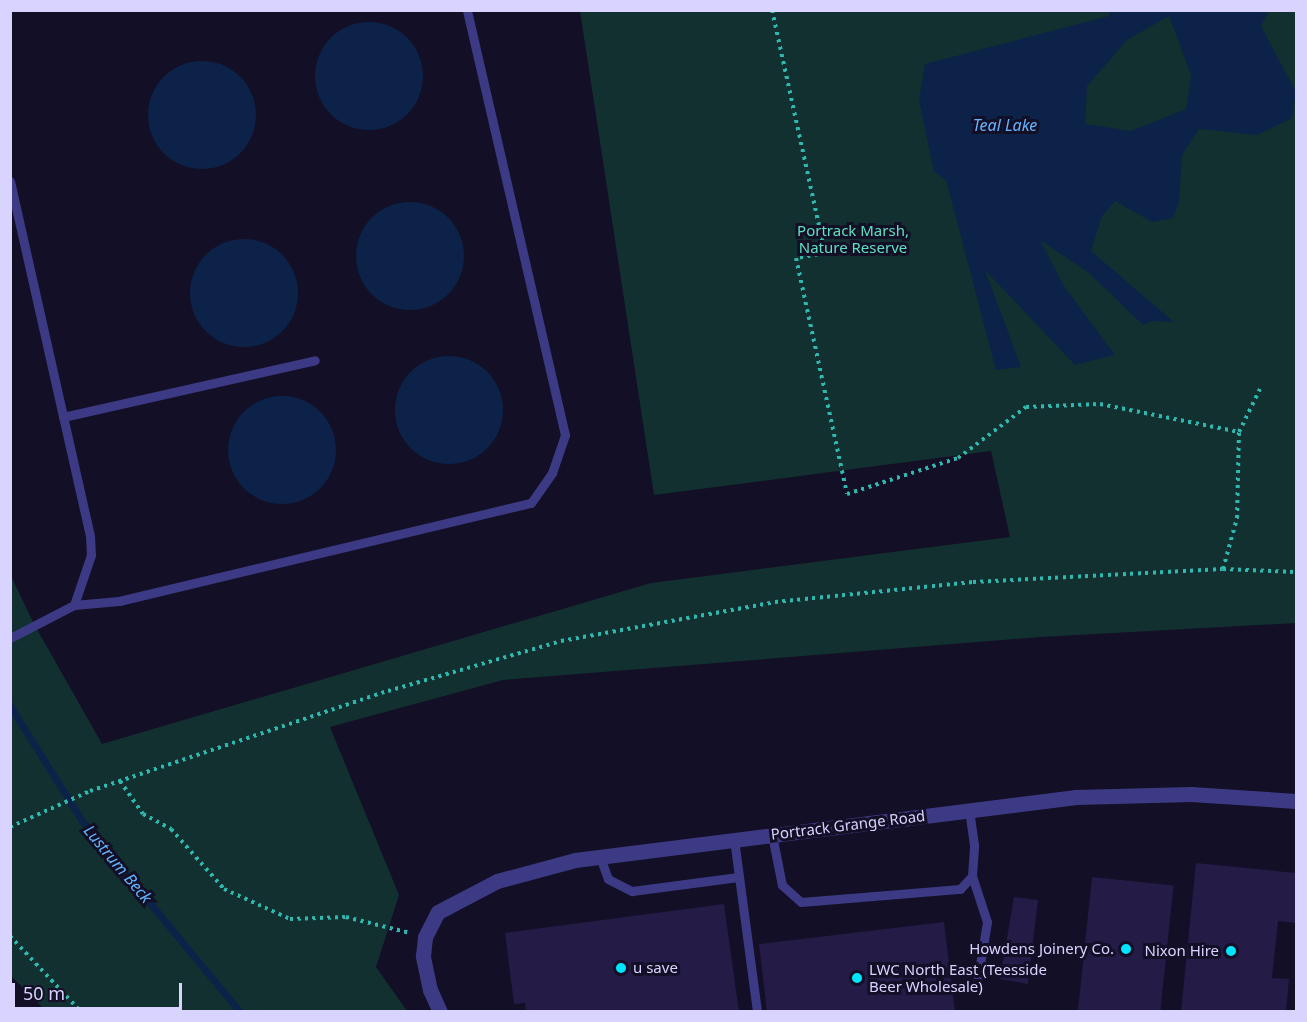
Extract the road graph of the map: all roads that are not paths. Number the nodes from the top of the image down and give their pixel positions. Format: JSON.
{"nodes":[{"id":1,"x":467,"y":10,"type":"edge"},
{"id":2,"x":10,"y":181,"type":"edge"},
{"id":3,"x":315,"y":360,"type":"dead end"},
{"id":4,"x":63,"y":417,"type":"junction"},
{"id":5,"x":74,"y":605,"type":"junction"},
{"id":6,"x":10,"y":638,"type":"edge"},
{"id":7,"x":1296,"y":801,"type":"edge"},
{"id":8,"x":969,"y":810,"type":"junction"},
{"id":9,"x":772,"y":835,"type":"junction"},
{"id":10,"x":734,"y":839,"type":"junction"},
{"id":11,"x":600,"y":857,"type":"junction"},
{"id":12,"x":972,"y":876,"type":"junction"},
{"id":13,"x":738,"y":877,"type":"junction"},
{"id":14,"x":976,"y":989,"type":"dead end"},
{"id":15,"x":440,"y":1011,"type":"edge"},
{"id":16,"x":757,"y":1011,"type":"edge"}],
"edges":[{"from":1,"to":5,"type":"lane"},
{"from":2,"to":4,"type":"lane"},
{"from":3,"to":4,"type":"lane"},
{"from":4,"to":5,"type":"lane"},
{"from":5,"to":6,"type":"lane"},
{"from":7,"to":8,"type":"street","name":"Portrack Grange Road"},
{"from":8,"to":9,"type":"street","name":"Portrack Grange Road"},
{"from":8,"to":12,"type":"lane"},
{"from":9,"to":10,"type":"street","name":"Portrack Grange Road"},
{"from":9,"to":12,"type":"lane"},
{"from":10,"to":11,"type":"street","name":"Portrack Grange Road"},
{"from":10,"to":13,"type":"lane"},
{"from":11,"to":13,"type":"lane"},
{"from":11,"to":15,"type":"street","name":"Portrack Grange Road"},
{"from":12,"to":14,"type":"lane"},
{"from":13,"to":16,"type":"lane"}]}
